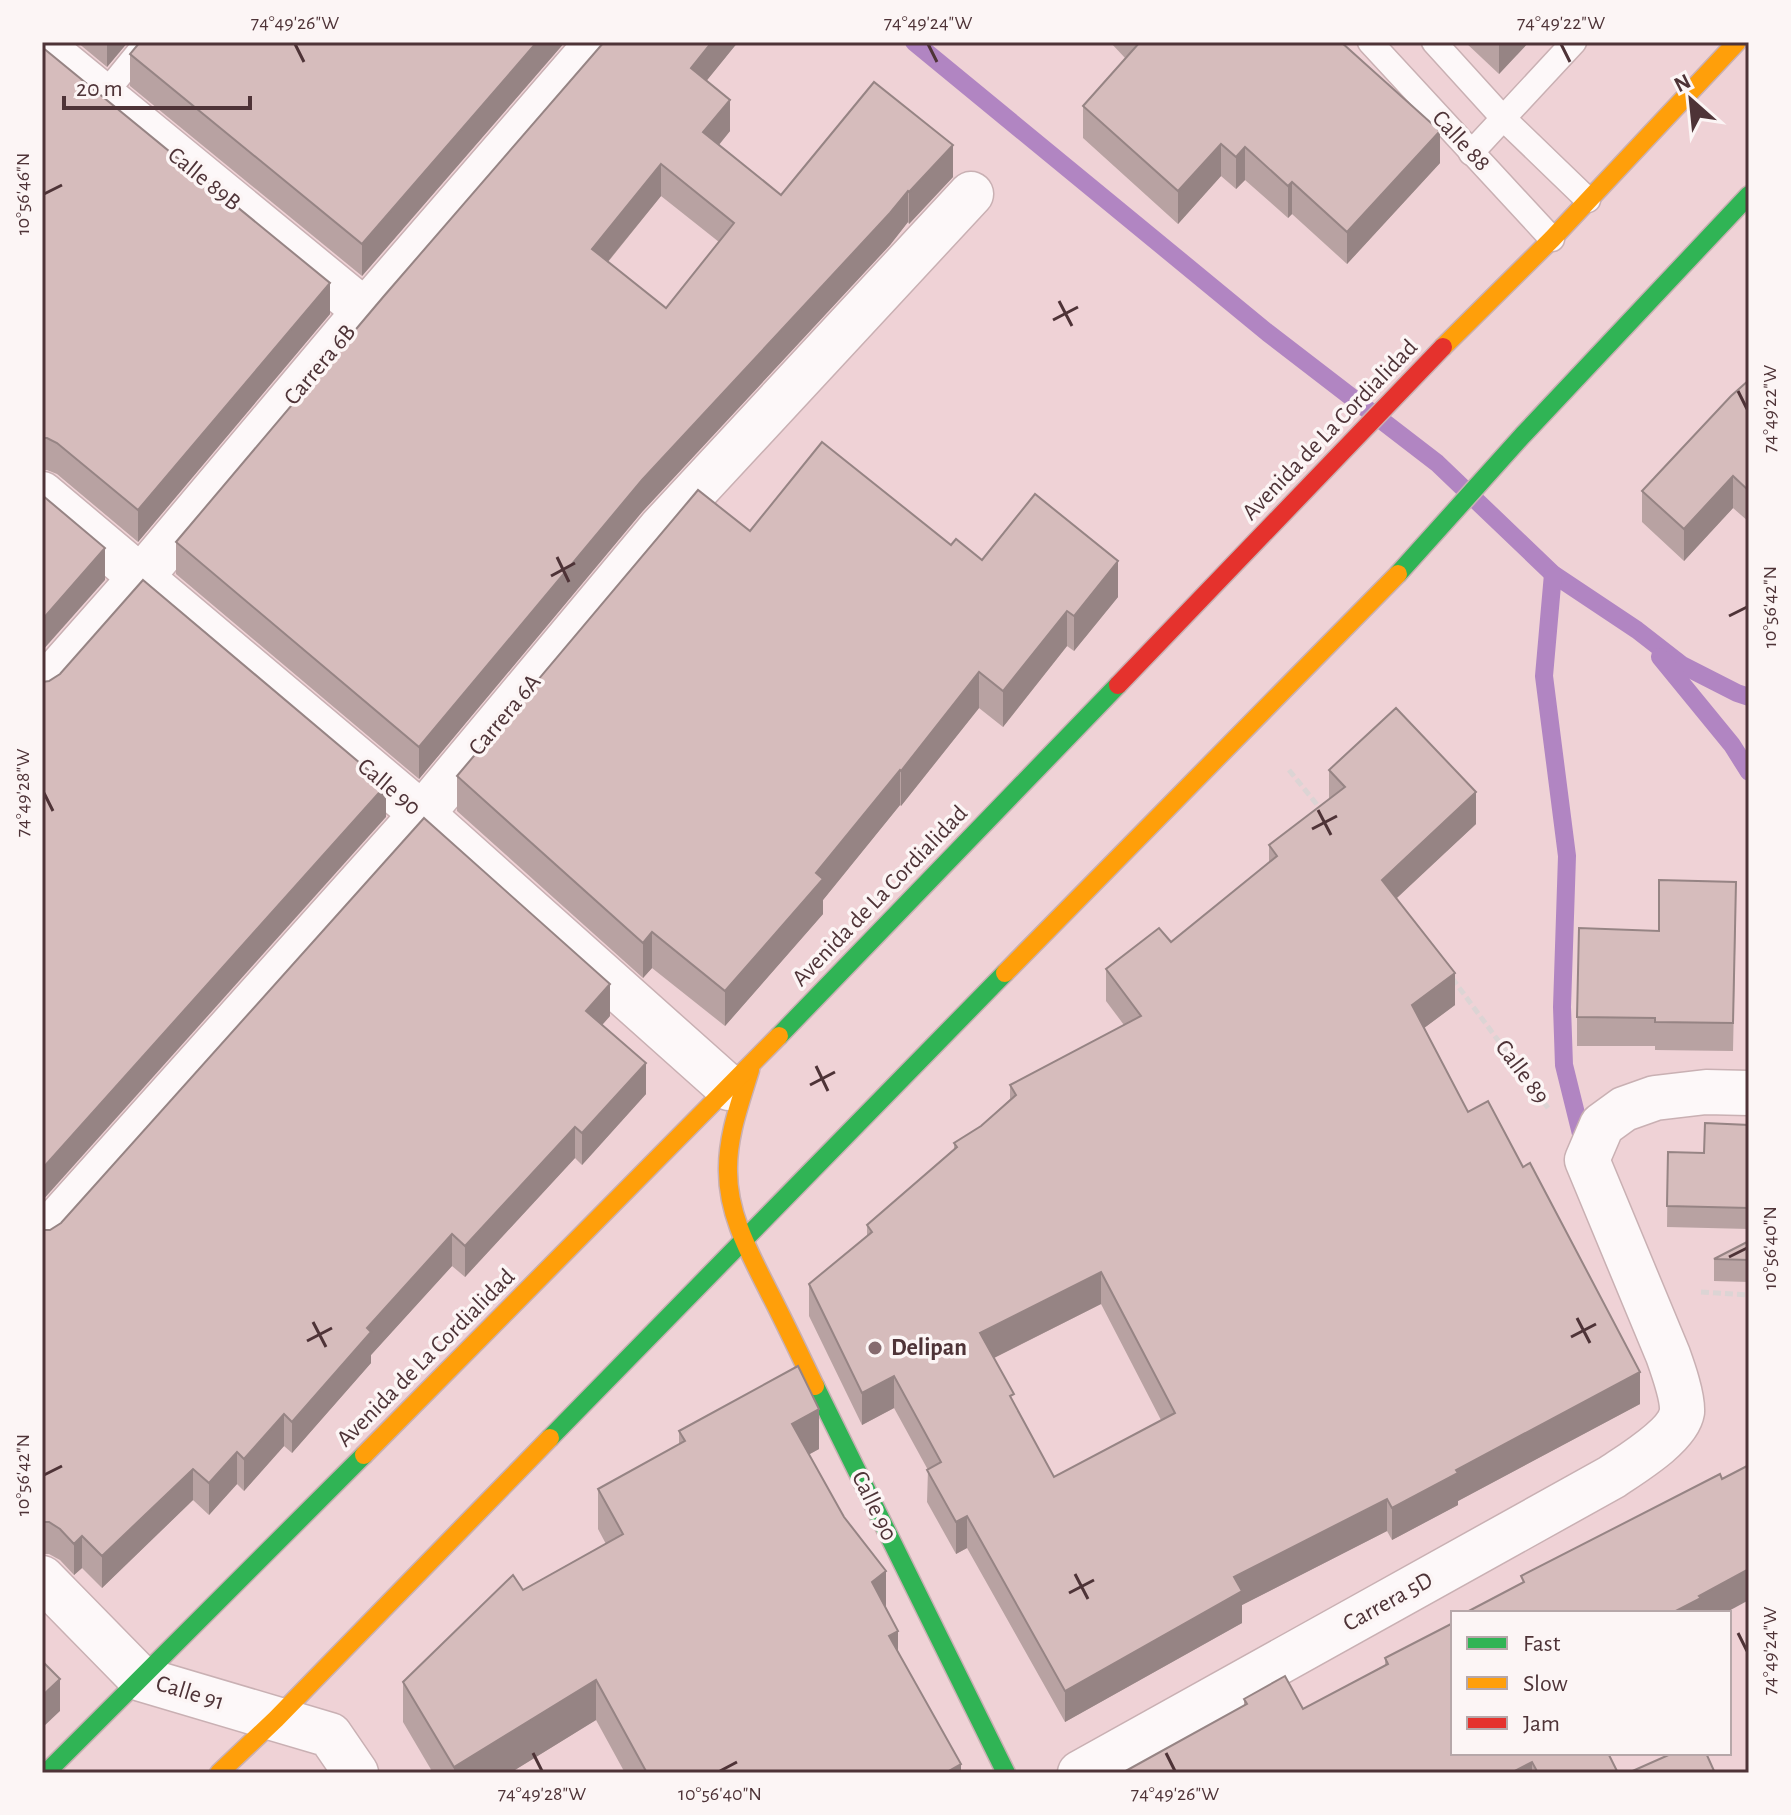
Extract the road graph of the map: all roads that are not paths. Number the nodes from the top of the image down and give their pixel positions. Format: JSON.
{"nodes":[{"id":1,"x":147,"y":42,"type":"edge"},
{"id":2,"x":598,"y":42,"type":"edge"},
{"id":3,"x":1370,"y":42,"type":"edge"},
{"id":4,"x":1434,"y":42,"type":"edge"},
{"id":5,"x":1574,"y":42,"type":"edge"},
{"id":6,"x":1737,"y":42,"type":"edge"},
{"id":7,"x":42,"y":46,"type":"edge"},
{"id":8,"x":103,"y":96,"type":"junction"},
{"id":9,"x":1503,"y":118,"type":"junction"},
{"id":10,"x":1471,"y":153,"type":"junction"},
{"id":11,"x":971,"y":194,"type":"dead end"},
{"id":12,"x":1749,"y":195,"type":"edge"},
{"id":13,"x":1588,"y":200,"type":"junction"},
{"id":14,"x":1552,"y":239,"type":"junction"},
{"id":15,"x":365,"y":311,"type":"junction"},
{"id":16,"x":42,"y":494,"type":"edge"},
{"id":17,"x":141,"y":577,"type":"junction"},
{"id":18,"x":42,"y":689,"type":"edge"},
{"id":19,"x":422,"y":814,"type":"junction"},
{"id":20,"x":741,"y":1075,"type":"junction"},
{"id":21,"x":1749,"y":1093,"type":"edge"},
{"id":22,"x":42,"y":1238,"type":"edge"},
{"id":23,"x":743,"y":1239,"type":"junction"},
{"id":24,"x":42,"y":1578,"type":"edge"},
{"id":25,"x":141,"y":1679,"type":"junction"},
{"id":26,"x":276,"y":1719,"type":"junction"},
{"id":27,"x":46,"y":1773,"type":"edge"},
{"id":28,"x":219,"y":1773,"type":"edge"},
{"id":29,"x":356,"y":1773,"type":"edge"},
{"id":30,"x":1006,"y":1773,"type":"edge"},
{"id":31,"x":1080,"y":1773,"type":"edge"}],
"edges":[{"from":1,"to":8,"type":"lane"},
{"from":2,"to":15,"type":"street","name":"Carrera 6B"},
{"from":3,"to":10,"type":"lane","name":"Calle 88"},
{"from":4,"to":9,"type":"lane","name":"Calle 88"},
{"from":5,"to":9,"type":"lane"},
{"from":6,"to":13,"type":"main road","name":"Avenida de La Cordialidad"},
{"from":7,"to":8,"type":"street","name":"Calle 89B"},
{"from":8,"to":15,"type":"street","name":"Calle 89B"},
{"from":9,"to":10,"type":"lane"},
{"from":9,"to":13,"type":"lane","name":"Calle 88"},
{"from":10,"to":14,"type":"lane","name":"Calle 88"},
{"from":11,"to":19,"type":"street","name":"Carrera 6A"},
{"from":12,"to":23,"type":"main road"},
{"from":13,"to":14,"type":"main road","name":"Avenida de La Cordialidad"},
{"from":14,"to":20,"type":"main road","name":"Avenida de La Cordialidad"},
{"from":15,"to":17,"type":"street","name":"Carrera 6B"},
{"from":16,"to":17,"type":"street","name":"Calle 90"},
{"from":17,"to":18,"type":"street","name":"Carrera 6B"},
{"from":17,"to":19,"type":"street","name":"Calle 90"},
{"from":19,"to":20,"type":"street","name":"Calle 90"},
{"from":19,"to":22,"type":"street","name":"Carrera 6A"},
{"from":20,"to":23,"type":"main road","name":"Calle 90"},
{"from":20,"to":25,"type":"main road","name":"Avenida de La Cordialidad"},
{"from":21,"to":31,"type":"street","name":"Carrera 5D"},
{"from":23,"to":26,"type":"main road"},
{"from":23,"to":30,"type":"main road","name":"Calle 90"},
{"from":24,"to":25,"type":"street","name":"Calle 91"},
{"from":25,"to":26,"type":"street","name":"Calle 91"},
{"from":25,"to":27,"type":"main road","name":"Avenida de La Cordialidad"},
{"from":26,"to":28,"type":"main road"},
{"from":26,"to":29,"type":"street","name":"Calle 91"}]}
